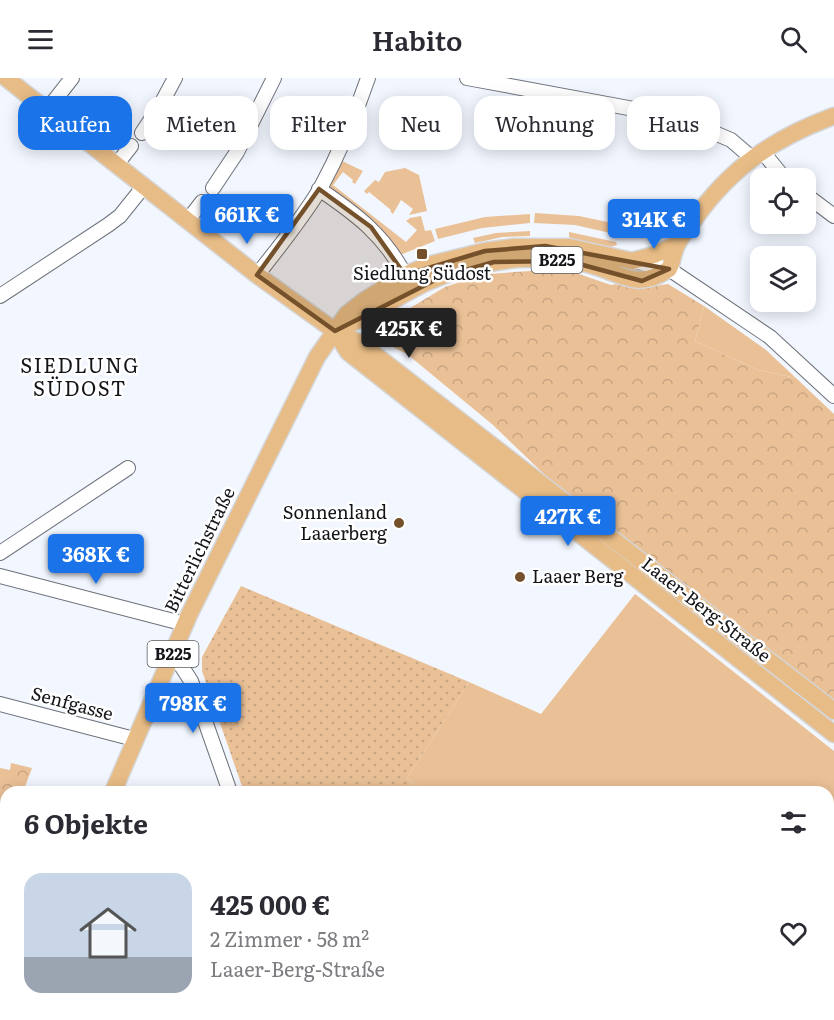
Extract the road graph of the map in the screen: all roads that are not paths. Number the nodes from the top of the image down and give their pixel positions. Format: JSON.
{"nodes":[{"id":1,"x":6,"y":78,"type":"edge"},
{"id":2,"x":72,"y":78,"type":"edge"},
{"id":3,"x":175,"y":78,"type":"edge"},
{"id":4,"x":274,"y":78,"type":"edge"},
{"id":5,"x":368,"y":78,"type":"edge"},
{"id":6,"x":466,"y":78,"type":"edge"},
{"id":7,"x":29,"y":96,"type":"edge"},
{"id":8,"x":58,"y":96,"type":"edge"},
{"id":9,"x":834,"y":116,"type":"edge"},
{"id":10,"x":142,"y":133,"type":"dead end"},
{"id":11,"x":99,"y":150,"type":"edge"},
{"id":12,"x":128,"y":150,"type":"edge"},
{"id":13,"x":757,"y":154,"type":"junction"},
{"id":14,"x":117,"y":164,"type":"junction"},
{"id":15,"x":773,"y":168,"type":"edge"},
{"id":16,"x":144,"y":186,"type":"junction"},
{"id":17,"x":213,"y":188,"type":"dead end"},
{"id":18,"x":320,"y":189,"type":"junction"},
{"id":19,"x":202,"y":201,"type":"dead end"},
{"id":20,"x":816,"y":202,"type":"edge"},
{"id":21,"x":834,"y":216,"type":"edge"},
{"id":22,"x":188,"y":220,"type":"junction"},
{"id":23,"x":677,"y":244,"type":"junction"},
{"id":24,"x":632,"y":261,"type":"junction"},
{"id":25,"x":669,"y":269,"type":"junction"},
{"id":26,"x":257,"y":275,"type":"junction"},
{"id":27,"x":405,"y":275,"type":"junction"},
{"id":28,"x":0,"y":296,"type":"edge"},
{"id":29,"x":335,"y":331,"type":"junction"},
{"id":30,"x":831,"y":386,"type":"edge"},
{"id":31,"x":128,"y":468,"type":"dead end"},
{"id":32,"x":0,"y":553,"type":"edge"},
{"id":33,"x":0,"y":576,"type":"edge"},
{"id":34,"x":185,"y":624,"type":"junction"},
{"id":35,"x":173,"y":653,"type":"junction"},
{"id":36,"x":0,"y":704,"type":"edge"},
{"id":37,"x":834,"y":711,"type":"edge"},
{"id":38,"x":834,"y":734,"type":"edge"},
{"id":39,"x":134,"y":739,"type":"junction"},
{"id":40,"x":115,"y":786,"type":"edge"},
{"id":41,"x":228,"y":786,"type":"edge"}],
"edges":[{"from":1,"to":7,"type":"main road","name":"Laaer-Berg-Straße"},
{"from":2,"to":8,"type":"street"},
{"from":3,"to":10,"type":"street"},
{"from":4,"to":17,"type":"street"},
{"from":5,"to":18,"type":"street"},
{"from":6,"to":13,"type":"street"},
{"from":9,"to":13,"type":"main road","number":"B225"},
{"from":11,"to":14,"type":"main road","name":"Laaer-Berg-Straße"},
{"from":12,"to":14,"type":"street"},
{"from":13,"to":15,"type":"street"},
{"from":13,"to":23,"type":"main road","number":"B225"},
{"from":14,"to":16,"type":"main road","name":"Laaer-Berg-Straße"},
{"from":16,"to":22,"type":"main road","name":"Laaer-Berg-Straße"},
{"from":16,"to":28,"type":"street"},
{"from":18,"to":26,"type":"street"},
{"from":18,"to":27,"type":"street"},
{"from":19,"to":22,"type":"street"},
{"from":20,"to":21,"type":"street"},
{"from":22,"to":26,"type":"main road","name":"Laaer-Berg-Straße"},
{"from":23,"to":24,"type":"main road","number":"B225"},
{"from":23,"to":25,"type":"main road","number":"B225"},
{"from":24,"to":25,"type":"street"},
{"from":24,"to":27,"type":"main road","number":"B225"},
{"from":25,"to":29,"type":"main road","number":"B225"},
{"from":25,"to":30,"type":"street"},
{"from":26,"to":29,"type":"main road","name":"Laaer-Berg-Straße"},
{"from":27,"to":29,"type":"main road","number":"B225"},
{"from":29,"to":34,"type":"main road","name":"Bitterlichstraße","number":"B225"},
{"from":29,"to":37,"type":"main road","name":"Laaer-Berg-Straße"},
{"from":29,"to":38,"type":"main road","name":"Laaer-Berg-Straße"},
{"from":31,"to":32,"type":"street"},
{"from":33,"to":34,"type":"street"},
{"from":34,"to":35,"type":"main road","name":"Bitterlichstraße","number":"B225"},
{"from":35,"to":39,"type":"main road","name":"Bitterlichstraße","number":"B225"},
{"from":35,"to":41,"type":"street"},
{"from":36,"to":39,"type":"street","name":"Senfgasse"},
{"from":39,"to":40,"type":"main road","name":"Bitterlichstraße","number":"B225"}]}
